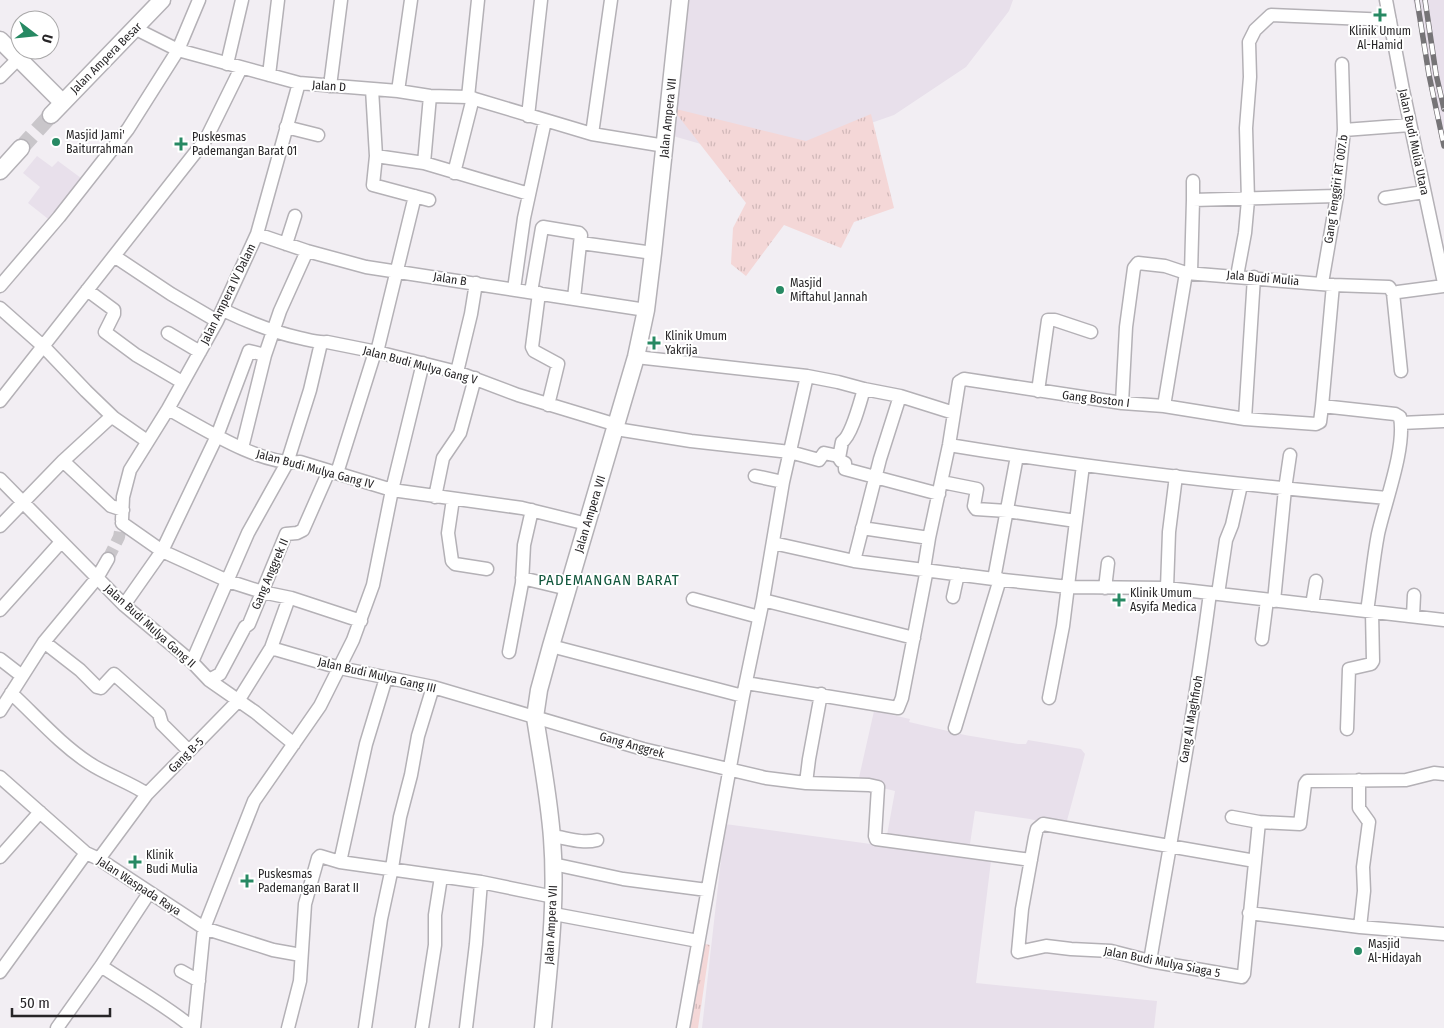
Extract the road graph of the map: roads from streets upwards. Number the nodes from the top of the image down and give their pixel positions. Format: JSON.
{"nodes":[{"id":1,"x":162,"y":0,"type":"edge"},
{"id":2,"x":199,"y":0,"type":"edge"},
{"id":3,"x":242,"y":0,"type":"edge"},
{"id":4,"x":278,"y":0,"type":"edge"},
{"id":5,"x":341,"y":0,"type":"edge"},
{"id":6,"x":411,"y":0,"type":"edge"},
{"id":7,"x":478,"y":0,"type":"edge"},
{"id":8,"x":541,"y":0,"type":"edge"},
{"id":9,"x":611,"y":0,"type":"edge"},
{"id":10,"x":680,"y":0,"type":"edge"},
{"id":11,"x":1386,"y":0,"type":"edge"},
{"id":12,"x":1390,"y":20,"type":"junction"},
{"id":13,"x":136,"y":29,"type":"junction"},
{"id":14,"x":0,"y":40,"type":"edge"},
{"id":15,"x":10,"y":49,"type":"edge"},
{"id":16,"x":178,"y":50,"type":"junction"},
{"id":17,"x":17,"y":60,"type":"edge"},
{"id":18,"x":21,"y":60,"type":"edge"},
{"id":19,"x":227,"y":64,"type":"junction"},
{"id":20,"x":1342,"y":64,"type":"dead end"},
{"id":21,"x":240,"y":68,"type":"junction"},
{"id":22,"x":269,"y":75,"type":"junction"},
{"id":23,"x":0,"y":77,"type":"edge"},
{"id":24,"x":299,"y":83,"type":"junction"},
{"id":25,"x":330,"y":86,"type":"junction"},
{"id":26,"x":372,"y":89,"type":"junction"},
{"id":27,"x":398,"y":91,"type":"junction"},
{"id":28,"x":430,"y":96,"type":"junction"},
{"id":29,"x":470,"y":98,"type":"junction"},
{"id":30,"x":62,"y":102,"type":"junction"},
{"id":31,"x":51,"y":115,"type":"tunnel mouth"},
{"id":32,"x":528,"y":116,"type":"junction"},
{"id":33,"x":545,"y":121,"type":"junction"},
{"id":34,"x":1410,"y":125,"type":"junction"},
{"id":35,"x":286,"y":127,"type":"junction"},
{"id":36,"x":1344,"y":130,"type":"junction"},
{"id":37,"x":592,"y":134,"type":"junction"},
{"id":38,"x":318,"y":135,"type":"dead end"},
{"id":39,"x":665,"y":146,"type":"junction"},
{"id":40,"x":21,"y":148,"type":"tunnel mouth"},
{"id":41,"x":376,"y":156,"type":"junction"},
{"id":42,"x":424,"y":164,"type":"junction"},
{"id":43,"x":0,"y":171,"type":"edge"},
{"id":44,"x":454,"y":173,"type":"junction"},
{"id":45,"x":1193,"y":181,"type":"dead end"},
{"id":46,"x":1424,"y":192,"type":"junction"},
{"id":47,"x":529,"y":194,"type":"junction"},
{"id":48,"x":416,"y":196,"type":"junction"},
{"id":49,"x":1337,"y":196,"type":"junction"},
{"id":50,"x":1385,"y":198,"type":"dead end"},
{"id":51,"x":1248,"y":199,"type":"junction"},
{"id":52,"x":429,"y":200,"type":"dead end"},
{"id":53,"x":1194,"y":200,"type":"junction"},
{"id":54,"x":295,"y":216,"type":"dead end"},
{"id":55,"x":257,"y":234,"type":"junction"},
{"id":56,"x":581,"y":243,"type":"junction"},
{"id":57,"x":286,"y":244,"type":"junction"},
{"id":58,"x":307,"y":251,"type":"junction"},
{"id":59,"x":653,"y":253,"type":"junction"},
{"id":60,"x":114,"y":256,"type":"junction"},
{"id":61,"x":397,"y":271,"type":"junction"},
{"id":62,"x":1188,"y":273,"type":"junction"},
{"id":63,"x":1237,"y":276,"type":"junction"},
{"id":64,"x":1254,"y":277,"type":"junction"},
{"id":65,"x":476,"y":283,"type":"junction"},
{"id":66,"x":1328,"y":284,"type":"junction"},
{"id":67,"x":1444,"y":284,"type":"edge"},
{"id":68,"x":0,"y":286,"type":"edge"},
{"id":69,"x":514,"y":289,"type":"junction"},
{"id":70,"x":88,"y":290,"type":"junction"},
{"id":71,"x":535,"y":292,"type":"junction"},
{"id":72,"x":1398,"y":292,"type":"dead end"},
{"id":73,"x":574,"y":298,"type":"junction"},
{"id":74,"x":0,"y":308,"type":"edge"},
{"id":75,"x":646,"y":310,"type":"junction"},
{"id":76,"x":220,"y":316,"type":"junction"},
{"id":77,"x":274,"y":332,"type":"junction"},
{"id":78,"x":1091,"y":332,"type":"dead end"},
{"id":79,"x":168,"y":333,"type":"dead end"},
{"id":80,"x":321,"y":343,"type":"junction"},
{"id":81,"x":44,"y":347,"type":"junction"},
{"id":82,"x":200,"y":352,"type":"junction"},
{"id":83,"x":376,"y":352,"type":"junction"},
{"id":84,"x":265,"y":355,"type":"junction"},
{"id":85,"x":636,"y":357,"type":"junction"},
{"id":86,"x":423,"y":363,"type":"junction"},
{"id":87,"x":1401,"y":371,"type":"dead end"},
{"id":88,"x":457,"y":372,"type":"junction"},
{"id":89,"x":807,"y":376,"type":"junction"},
{"id":90,"x":475,"y":378,"type":"junction"},
{"id":91,"x":182,"y":382,"type":"junction"},
{"id":92,"x":864,"y":389,"type":"junction"},
{"id":93,"x":1038,"y":391,"type":"junction"},
{"id":94,"x":900,"y":396,"type":"junction"},
{"id":95,"x":0,"y":401,"type":"edge"},
{"id":96,"x":1122,"y":403,"type":"junction"},
{"id":97,"x":548,"y":404,"type":"junction"},
{"id":98,"x":1164,"y":406,"type":"junction"},
{"id":99,"x":1322,"y":406,"type":"junction"},
{"id":100,"x":168,"y":410,"type":"junction"},
{"id":101,"x":954,"y":413,"type":"junction"},
{"id":102,"x":112,"y":416,"type":"junction"},
{"id":103,"x":1245,"y":419,"type":"junction"},
{"id":104,"x":1444,"y":422,"type":"edge"},
{"id":105,"x":1402,"y":424,"type":"junction"},
{"id":106,"x":616,"y":427,"type":"junction"},
{"id":107,"x":217,"y":436,"type":"junction"},
{"id":108,"x":147,"y":441,"type":"junction"},
{"id":109,"x":949,"y":446,"type":"junction"},
{"id":110,"x":242,"y":448,"type":"junction"},
{"id":111,"x":790,"y":452,"type":"junction"},
{"id":112,"x":1290,"y":455,"type":"dead end"},
{"id":113,"x":838,"y":456,"type":"junction"},
{"id":114,"x":1017,"y":456,"type":"junction"},
{"id":115,"x":63,"y":460,"type":"junction"},
{"id":116,"x":287,"y":463,"type":"junction"},
{"id":117,"x":1083,"y":465,"type":"junction"},
{"id":118,"x":333,"y":472,"type":"junction"},
{"id":119,"x":755,"y":476,"type":"dead end"},
{"id":120,"x":1176,"y":476,"type":"junction"},
{"id":121,"x":876,"y":477,"type":"junction"},
{"id":122,"x":0,"y":480,"type":"edge"},
{"id":123,"x":784,"y":482,"type":"junction"},
{"id":124,"x":1241,"y":485,"type":"junction"},
{"id":125,"x":940,"y":488,"type":"junction"},
{"id":126,"x":1285,"y":489,"type":"junction"},
{"id":127,"x":392,"y":490,"type":"junction"},
{"id":128,"x":435,"y":497,"type":"junction"},
{"id":129,"x":1387,"y":498,"type":"junction"},
{"id":130,"x":453,"y":499,"type":"junction"},
{"id":131,"x":24,"y":503,"type":"junction"},
{"id":132,"x":532,"y":510,"type":"junction"},
{"id":133,"x":1006,"y":511,"type":"junction"},
{"id":134,"x":123,"y":518,"type":"junction"},
{"id":135,"x":1076,"y":521,"type":"junction"},
{"id":136,"x":587,"y":524,"type":"junction"},
{"id":137,"x":0,"y":526,"type":"edge"},
{"id":138,"x":862,"y":528,"type":"junction"},
{"id":139,"x":929,"y":538,"type":"junction"},
{"id":140,"x":61,"y":542,"type":"junction"},
{"id":141,"x":773,"y":543,"type":"junction"},
{"id":142,"x":162,"y":551,"type":"junction"},
{"id":143,"x":108,"y":559,"type":"tunnel mouth"},
{"id":144,"x":854,"y":561,"type":"junction"},
{"id":145,"x":1108,"y":563,"type":"dead end"},
{"id":146,"x":487,"y":569,"type":"dead end"},
{"id":147,"x":925,"y":569,"type":"junction"},
{"id":148,"x":958,"y":574,"type":"junction"},
{"id":149,"x":97,"y":578,"type":"junction"},
{"id":150,"x":522,"y":578,"type":"junction"},
{"id":151,"x":997,"y":579,"type":"junction"},
{"id":152,"x":228,"y":581,"type":"junction"},
{"id":153,"x":1316,"y":581,"type":"dead end"},
{"id":154,"x":1069,"y":587,"type":"junction"},
{"id":155,"x":1105,"y":588,"type":"junction"},
{"id":156,"x":1167,"y":588,"type":"junction"},
{"id":157,"x":0,"y":589,"type":"edge"},
{"id":158,"x":568,"y":589,"type":"junction"},
{"id":159,"x":262,"y":592,"type":"junction"},
{"id":160,"x":1214,"y":594,"type":"junction"},
{"id":161,"x":1414,"y":596,"type":"dead end"},
{"id":162,"x":953,"y":597,"type":"dead end"},
{"id":163,"x":10,"y":598,"type":"junction"},
{"id":164,"x":290,"y":598,"type":"junction"},
{"id":165,"x":693,"y":599,"type":"dead end"},
{"id":166,"x":763,"y":600,"type":"junction"},
{"id":167,"x":1270,"y":600,"type":"junction"},
{"id":168,"x":124,"y":605,"type":"junction"},
{"id":169,"x":1312,"y":605,"type":"junction"},
{"id":170,"x":0,"y":610,"type":"edge"},
{"id":171,"x":1369,"y":611,"type":"junction"},
{"id":172,"x":1412,"y":616,"type":"junction"},
{"id":173,"x":759,"y":617,"type":"junction"},
{"id":174,"x":1444,"y":620,"type":"edge"},
{"id":175,"x":361,"y":621,"type":"junction"},
{"id":176,"x":914,"y":638,"type":"junction"},
{"id":177,"x":1262,"y":639,"type":"dead end"},
{"id":178,"x":44,"y":642,"type":"junction"},
{"id":179,"x":551,"y":646,"type":"junction"},
{"id":180,"x":271,"y":648,"type":"junction"},
{"id":181,"x":509,"y":652,"type":"dead end"},
{"id":182,"x":0,"y":659,"type":"edge"},
{"id":183,"x":192,"y":662,"type":"junction"},
{"id":184,"x":340,"y":668,"type":"junction"},
{"id":185,"x":22,"y":676,"type":"junction"},
{"id":186,"x":386,"y":678,"type":"junction"},
{"id":187,"x":209,"y":680,"type":"junction"},
{"id":188,"x":746,"y":683,"type":"junction"},
{"id":189,"x":433,"y":687,"type":"junction"},
{"id":190,"x":11,"y":693,"type":"junction"},
{"id":191,"x":821,"y":694,"type":"junction"},
{"id":192,"x":743,"y":696,"type":"junction"},
{"id":193,"x":1049,"y":698,"type":"dead end"},
{"id":194,"x":238,"y":701,"type":"junction"},
{"id":195,"x":0,"y":711,"type":"edge"},
{"id":196,"x":535,"y":717,"type":"junction"},
{"id":197,"x":955,"y":728,"type":"dead end"},
{"id":198,"x":1347,"y":729,"type":"dead end"},
{"id":199,"x":294,"y":744,"type":"junction"},
{"id":200,"x":189,"y":751,"type":"junction"},
{"id":201,"x":730,"y":770,"type":"junction"},
{"id":202,"x":1444,"y":774,"type":"edge"},
{"id":203,"x":0,"y":776,"type":"edge"},
{"id":204,"x":1359,"y":780,"type":"junction"},
{"id":205,"x":806,"y":783,"type":"junction"},
{"id":206,"x":147,"y":794,"type":"junction"},
{"id":207,"x":40,"y":812,"type":"junction"},
{"id":208,"x":1232,"y":817,"type":"dead end"},
{"id":209,"x":1259,"y":822,"type":"junction"},
{"id":210,"x":552,"y":836,"type":"junction"},
{"id":211,"x":597,"y":840,"type":"dead end"},
{"id":212,"x":1169,"y":845,"type":"junction"},
{"id":213,"x":86,"y":854,"type":"junction"},
{"id":214,"x":0,"y":857,"type":"edge"},
{"id":215,"x":99,"y":859,"type":"junction"},
{"id":216,"x":1032,"y":860,"type":"junction"},
{"id":217,"x":1254,"y":861,"type":"junction"},
{"id":218,"x":340,"y":862,"type":"junction"},
{"id":219,"x":554,"y":864,"type":"junction"},
{"id":220,"x":392,"y":868,"type":"junction"},
{"id":221,"x":442,"y":877,"type":"junction"},
{"id":222,"x":481,"y":882,"type":"junction"},
{"id":223,"x":707,"y":890,"type":"junction"},
{"id":224,"x":149,"y":893,"type":"junction"},
{"id":225,"x":554,"y":897,"type":"junction"},
{"id":226,"x":1249,"y":913,"type":"junction"},
{"id":227,"x":554,"y":914,"type":"junction"},
{"id":228,"x":1360,"y":927,"type":"junction"},
{"id":229,"x":204,"y":928,"type":"junction"},
{"id":230,"x":1444,"y":934,"type":"edge"},
{"id":231,"x":698,"y":941,"type":"junction"},
{"id":232,"x":301,"y":955,"type":"junction"},
{"id":233,"x":1150,"y":960,"type":"junction"},
{"id":234,"x":101,"y":966,"type":"junction"},
{"id":235,"x":181,"y":971,"type":"dead end"},
{"id":236,"x":0,"y":972,"type":"edge"},
{"id":237,"x":199,"y":981,"type":"junction"},
{"id":238,"x":57,"y":1028,"type":"edge"},
{"id":239,"x":193,"y":1028,"type":"edge"},
{"id":240,"x":288,"y":1028,"type":"edge"},
{"id":241,"x":365,"y":1028,"type":"edge"},
{"id":242,"x":422,"y":1028,"type":"edge"},
{"id":243,"x":466,"y":1028,"type":"edge"},
{"id":244,"x":542,"y":1028,"type":"edge"},
{"id":245,"x":683,"y":1028,"type":"edge"}],
"edges":[{"from":1,"to":13,"type":"street","name":"Jalan Ampera Besar"},
{"from":2,"to":16,"type":"street"},
{"from":3,"to":19,"type":"street"},
{"from":4,"to":22,"type":"street"},
{"from":5,"to":25,"type":"street"},
{"from":6,"to":27,"type":"street"},
{"from":7,"to":29,"type":"street"},
{"from":8,"to":32,"type":"street"},
{"from":9,"to":37,"type":"street"},
{"from":10,"to":39,"type":"street","name":"Jalan Ampera VII"},
{"from":11,"to":12,"type":"street","name":"Jalan Budi Mulia Utara"},
{"from":12,"to":34,"type":"street","name":"Jalan Budi Mulia Utara"},
{"from":12,"to":51,"type":"street"},
{"from":13,"to":16,"type":"street","name":"Jalan D"},
{"from":13,"to":30,"type":"street","name":"Jalan Ampera Besar"},
{"from":14,"to":15,"type":"street"},
{"from":16,"to":19,"type":"street","name":"Jalan D"},
{"from":16,"to":68,"type":"street"},
{"from":17,"to":23,"type":"street"},
{"from":18,"to":30,"type":"street"},
{"from":19,"to":21,"type":"street","name":"Jalan D"},
{"from":20,"to":36,"type":"street","name":"Gang Tenggiri RT 007.b"},
{"from":21,"to":22,"type":"street","name":"Jalan D"},
{"from":21,"to":60,"type":"street"},
{"from":22,"to":24,"type":"street","name":"Jalan D"},
{"from":24,"to":25,"type":"street","name":"Jalan D"},
{"from":24,"to":35,"type":"street","name":"Jalan Ampera IV Dalam"},
{"from":25,"to":26,"type":"street","name":"Jalan D"},
{"from":26,"to":27,"type":"street","name":"Jalan D"},
{"from":26,"to":41,"type":"street"},
{"from":27,"to":28,"type":"street","name":"Jalan D"},
{"from":28,"to":29,"type":"street","name":"Jalan D"},
{"from":28,"to":42,"type":"street"},
{"from":29,"to":32,"type":"street","name":"Jalan D"},
{"from":29,"to":44,"type":"street"},
{"from":30,"to":31,"type":"street","name":"Jalan Ampera Besar"},
{"from":32,"to":33,"type":"street","name":"Jalan D"},
{"from":33,"to":37,"type":"street","name":"Jalan D"},
{"from":33,"to":47,"type":"street"},
{"from":34,"to":36,"type":"street"},
{"from":34,"to":46,"type":"street","name":"Jalan Budi Mulia Utara"},
{"from":35,"to":38,"type":"street"},
{"from":35,"to":55,"type":"street","name":"Jalan Ampera IV Dalam"},
{"from":36,"to":49,"type":"street","name":"Gang Tenggiri RT 007.b"},
{"from":37,"to":39,"type":"street","name":"Jalan D"},
{"from":39,"to":59,"type":"street","name":"Jalan Ampera VII"},
{"from":40,"to":43,"type":"street"},
{"from":41,"to":42,"type":"street"},
{"from":41,"to":48,"type":"street"},
{"from":42,"to":44,"type":"street"},
{"from":44,"to":47,"type":"street"},
{"from":45,"to":53,"type":"street"},
{"from":46,"to":50,"type":"street"},
{"from":46,"to":67,"type":"street","name":"Jalan Budi Mulia Utara"},
{"from":47,"to":69,"type":"street"},
{"from":48,"to":52,"type":"street"},
{"from":48,"to":61,"type":"street"},
{"from":49,"to":51,"type":"street"},
{"from":49,"to":66,"type":"street","name":"Gang Tenggiri RT 007.b"},
{"from":51,"to":53,"type":"street"},
{"from":51,"to":63,"type":"street"},
{"from":53,"to":62,"type":"street"},
{"from":54,"to":57,"type":"street"},
{"from":55,"to":57,"type":"street","name":"Jalan B"},
{"from":55,"to":76,"type":"street","name":"Jalan Ampera IV Dalam"},
{"from":56,"to":59,"type":"street"},
{"from":56,"to":71,"type":"street"},
{"from":56,"to":73,"type":"street"},
{"from":57,"to":58,"type":"street","name":"Jalan B"},
{"from":58,"to":61,"type":"street","name":"Jalan B"},
{"from":58,"to":77,"type":"street"},
{"from":59,"to":75,"type":"street","name":"Jalan Ampera VII"},
{"from":60,"to":70,"type":"street"},
{"from":60,"to":76,"type":"street","name":"Jalan Budi Mulya Gang V"},
{"from":61,"to":65,"type":"street","name":"Jalan B"},
{"from":61,"to":83,"type":"street"},
{"from":62,"to":63,"type":"street","name":"Jala Budi Mulia"},
{"from":62,"to":96,"type":"street","name":"Jala Budi Mulia"},
{"from":62,"to":98,"type":"street"},
{"from":63,"to":64,"type":"street","name":"Jala Budi Mulia"},
{"from":64,"to":66,"type":"street","name":"Jala Budi Mulia"},
{"from":64,"to":103,"type":"street"},
{"from":65,"to":69,"type":"street","name":"Jalan B"},
{"from":65,"to":88,"type":"street"},
{"from":66,"to":87,"type":"street","name":"Jala Budi Mulia"},
{"from":66,"to":99,"type":"street","name":"Gang Tenggiri RT 007.b"},
{"from":67,"to":72,"type":"street"},
{"from":69,"to":71,"type":"street","name":"Jalan B"},
{"from":70,"to":81,"type":"street"},
{"from":70,"to":91,"type":"street"},
{"from":71,"to":73,"type":"street","name":"Jalan B"},
{"from":71,"to":97,"type":"street"},
{"from":73,"to":75,"type":"street","name":"Jalan B"},
{"from":74,"to":81,"type":"street"},
{"from":75,"to":85,"type":"street","name":"Jalan Ampera VII"},
{"from":76,"to":77,"type":"street","name":"Jalan Budi Mulya Gang V"},
{"from":76,"to":82,"type":"street","name":"Jalan Ampera IV Dalam"},
{"from":77,"to":80,"type":"street","name":"Jalan Budi Mulya Gang V"},
{"from":77,"to":84,"type":"street"},
{"from":78,"to":93,"type":"street"},
{"from":79,"to":82,"type":"street"},
{"from":80,"to":83,"type":"street","name":"Jalan Budi Mulya Gang V"},
{"from":80,"to":116,"type":"street"},
{"from":81,"to":95,"type":"street"},
{"from":81,"to":102,"type":"street"},
{"from":82,"to":91,"type":"street","name":"Jalan Ampera IV Dalam"},
{"from":83,"to":86,"type":"street","name":"Jalan Budi Mulya Gang V"},
{"from":83,"to":118,"type":"street"},
{"from":84,"to":107,"type":"street"},
{"from":84,"to":110,"type":"street"},
{"from":85,"to":89,"type":"street"},
{"from":85,"to":106,"type":"street","name":"Jalan Ampera VII"},
{"from":86,"to":88,"type":"street","name":"Jalan Budi Mulya Gang V"},
{"from":86,"to":127,"type":"street"},
{"from":88,"to":90,"type":"street","name":"Jalan Budi Mulya Gang V"},
{"from":89,"to":92,"type":"street"},
{"from":89,"to":111,"type":"street"},
{"from":90,"to":97,"type":"street","name":"Jalan Budi Mulya Gang V"},
{"from":90,"to":128,"type":"street"},
{"from":91,"to":100,"type":"street","name":"Jalan Ampera IV Dalam"},
{"from":92,"to":94,"type":"street"},
{"from":92,"to":113,"type":"street"},
{"from":93,"to":96,"type":"street","name":"Gang Boston I"},
{"from":93,"to":101,"type":"street","name":"Gang Boston I"},
{"from":94,"to":101,"type":"street"},
{"from":94,"to":121,"type":"street"},
{"from":96,"to":98,"type":"street","name":"Gang Boston I"},
{"from":97,"to":106,"type":"street","name":"Jalan Budi Mulya Gang V"},
{"from":98,"to":103,"type":"street","name":"Gang Boston I"},
{"from":99,"to":103,"type":"street","name":"Gang Boston I"},
{"from":99,"to":105,"type":"street"},
{"from":100,"to":107,"type":"street","name":"Jalan Budi Mulya Gang IV"},
{"from":100,"to":108,"type":"street","name":"Jalan Ampera IV Dalam"},
{"from":101,"to":109,"type":"street","name":"Gang Boston I"},
{"from":102,"to":108,"type":"street"},
{"from":102,"to":115,"type":"street"},
{"from":104,"to":105,"type":"street"},
{"from":105,"to":129,"type":"street"},
{"from":106,"to":111,"type":"street","name":"Jalan Budi Mulya Gang V"},
{"from":106,"to":136,"type":"street","name":"Jalan Ampera VII"},
{"from":107,"to":110,"type":"street","name":"Jalan Budi Mulya Gang IV"},
{"from":107,"to":142,"type":"street"},
{"from":108,"to":134,"type":"street","name":"Jalan Ampera IV Dalam"},
{"from":109,"to":114,"type":"street"},
{"from":109,"to":125,"type":"street","name":"Gang Boston I"},
{"from":110,"to":116,"type":"street","name":"Jalan Budi Mulya Gang IV"},
{"from":111,"to":113,"type":"street","name":"Jalan Budi Mulya Gang V"},
{"from":111,"to":123,"type":"street"},
{"from":112,"to":126,"type":"street"},
{"from":113,"to":121,"type":"street"},
{"from":114,"to":117,"type":"street"},
{"from":114,"to":133,"type":"street"},
{"from":115,"to":131,"type":"street"},
{"from":115,"to":134,"type":"street"},
{"from":116,"to":118,"type":"street","name":"Jalan Budi Mulya Gang IV"},
{"from":116,"to":152,"type":"street"},
{"from":117,"to":120,"type":"street"},
{"from":117,"to":135,"type":"street"},
{"from":118,"to":127,"type":"street","name":"Jalan Budi Mulya Gang IV"},
{"from":118,"to":159,"type":"street","name":"Gang Anggrek II"},
{"from":119,"to":123,"type":"street"},
{"from":120,"to":124,"type":"street"},
{"from":120,"to":156,"type":"street"},
{"from":121,"to":125,"type":"street"},
{"from":121,"to":138,"type":"street"},
{"from":122,"to":131,"type":"street","name":"Jalan Budi Mulya Gang II"},
{"from":123,"to":141,"type":"street"},
{"from":124,"to":126,"type":"street"},
{"from":124,"to":160,"type":"street","name":"Gang Al Maghfiroh"},
{"from":125,"to":133,"type":"street"},
{"from":125,"to":139,"type":"street","name":"Gang Boston I"},
{"from":126,"to":129,"type":"street"},
{"from":126,"to":167,"type":"street"},
{"from":127,"to":128,"type":"street","name":"Jalan Budi Mulya Gang IV"},
{"from":127,"to":175,"type":"street"},
{"from":128,"to":130,"type":"street","name":"Jalan Budi Mulya Gang IV"},
{"from":129,"to":171,"type":"street"},
{"from":130,"to":132,"type":"street","name":"Jalan Budi Mulya Gang IV"},
{"from":130,"to":146,"type":"street"},
{"from":131,"to":137,"type":"street"},
{"from":131,"to":140,"type":"street","name":"Jalan Budi Mulya Gang II"},
{"from":132,"to":136,"type":"street","name":"Jalan Budi Mulya Gang IV"},
{"from":132,"to":150,"type":"street"},
{"from":133,"to":135,"type":"street"},
{"from":133,"to":151,"type":"street"},
{"from":134,"to":142,"type":"street"},
{"from":135,"to":154,"type":"street"},
{"from":136,"to":158,"type":"street","name":"Jalan Ampera VII"},
{"from":138,"to":139,"type":"street"},
{"from":138,"to":144,"type":"street"},
{"from":139,"to":147,"type":"street","name":"Gang Boston I"},
{"from":140,"to":149,"type":"street","name":"Jalan Budi Mulya Gang II"},
{"from":140,"to":163,"type":"street"},
{"from":141,"to":144,"type":"street"},
{"from":141,"to":166,"type":"street"},
{"from":142,"to":152,"type":"street"},
{"from":142,"to":168,"type":"street"},
{"from":143,"to":149,"type":"street"},
{"from":144,"to":147,"type":"street"},
{"from":145,"to":155,"type":"street"},
{"from":147,"to":148,"type":"street"},
{"from":147,"to":176,"type":"street","name":"Gang Boston I"},
{"from":148,"to":151,"type":"street"},
{"from":148,"to":162,"type":"street"},
{"from":149,"to":168,"type":"street","name":"Jalan Budi Mulya Gang II"},
{"from":149,"to":178,"type":"street"},
{"from":150,"to":158,"type":"street"},
{"from":150,"to":181,"type":"street"},
{"from":151,"to":154,"type":"street"},
{"from":151,"to":197,"type":"street"},
{"from":152,"to":159,"type":"street"},
{"from":152,"to":183,"type":"street"},
{"from":153,"to":169,"type":"street"},
{"from":154,"to":155,"type":"street"},
{"from":154,"to":193,"type":"street"},
{"from":155,"to":156,"type":"street"},
{"from":156,"to":160,"type":"street"},
{"from":157,"to":163,"type":"street"},
{"from":158,"to":179,"type":"street","name":"Jalan Ampera VII"},
{"from":159,"to":164,"type":"street"},
{"from":159,"to":187,"type":"street","name":"Gang Anggrek II"},
{"from":160,"to":167,"type":"street"},
{"from":160,"to":212,"type":"street","name":"Gang Al Maghfiroh"},
{"from":161,"to":172,"type":"street"},
{"from":163,"to":170,"type":"street"},
{"from":164,"to":175,"type":"street"},
{"from":164,"to":180,"type":"street"},
{"from":165,"to":173,"type":"street"},
{"from":166,"to":173,"type":"street"},
{"from":166,"to":176,"type":"street"},
{"from":167,"to":169,"type":"street"},
{"from":167,"to":177,"type":"street"},
{"from":168,"to":183,"type":"street","name":"Jalan Budi Mulya Gang II"},
{"from":169,"to":171,"type":"street"},
{"from":171,"to":172,"type":"street"},
{"from":171,"to":198,"type":"street"},
{"from":172,"to":174,"type":"street"},
{"from":173,"to":188,"type":"street"},
{"from":175,"to":184,"type":"street"},
{"from":176,"to":191,"type":"street","name":"Gang Boston I"},
{"from":178,"to":185,"type":"street"},
{"from":178,"to":200,"type":"street"},
{"from":179,"to":192,"type":"street"},
{"from":179,"to":196,"type":"street","name":"Jalan Ampera VII"},
{"from":180,"to":184,"type":"street","name":"Jalan Budi Mulya Gang III"},
{"from":180,"to":194,"type":"street","name":"Gang B-5"},
{"from":182,"to":185,"type":"street"},
{"from":183,"to":187,"type":"street","name":"Jalan Budi Mulya Gang II"},
{"from":184,"to":186,"type":"street","name":"Jalan Budi Mulya Gang III"},
{"from":184,"to":199,"type":"street"},
{"from":185,"to":190,"type":"street"},
{"from":186,"to":189,"type":"street","name":"Jalan Budi Mulya Gang III"},
{"from":186,"to":218,"type":"street"},
{"from":187,"to":194,"type":"street","name":"Jalan Budi Mulya Gang II"},
{"from":188,"to":191,"type":"street"},
{"from":188,"to":192,"type":"street"},
{"from":189,"to":196,"type":"street","name":"Jalan Budi Mulya Gang III"},
{"from":189,"to":220,"type":"street"},
{"from":190,"to":195,"type":"street"},
{"from":190,"to":206,"type":"street"},
{"from":191,"to":205,"type":"street"},
{"from":192,"to":201,"type":"street"},
{"from":194,"to":199,"type":"street","name":"Jalan Budi Mulya Gang II"},
{"from":194,"to":200,"type":"street","name":"Gang B-5"},
{"from":196,"to":201,"type":"street","name":"Gang Anggrek"},
{"from":196,"to":210,"type":"street","name":"Jalan Ampera VII"},
{"from":199,"to":229,"type":"street"},
{"from":200,"to":206,"type":"street","name":"Gang B-5"},
{"from":201,"to":205,"type":"street","name":"Gang Anggrek"},
{"from":201,"to":223,"type":"street"},
{"from":202,"to":204,"type":"street"},
{"from":203,"to":207,"type":"street","name":"Jalan Waspada Raya"},
{"from":204,"to":209,"type":"street"},
{"from":204,"to":228,"type":"street"},
{"from":205,"to":216,"type":"street","name":"Gang Anggrek"},
{"from":206,"to":215,"type":"street","name":"Gang B-5"},
{"from":207,"to":213,"type":"street","name":"Jalan Waspada Raya"},
{"from":207,"to":214,"type":"street"},
{"from":208,"to":209,"type":"street"},
{"from":209,"to":217,"type":"street"},
{"from":210,"to":211,"type":"street"},
{"from":210,"to":219,"type":"street","name":"Jalan Ampera VII"},
{"from":212,"to":216,"type":"street"},
{"from":212,"to":217,"type":"street"},
{"from":212,"to":233,"type":"street","name":"Gang Al Maghfiroh"},
{"from":213,"to":215,"type":"street","name":"Jalan Waspada Raya"},
{"from":213,"to":236,"type":"street"},
{"from":215,"to":224,"type":"street","name":"Jalan Waspada Raya"},
{"from":216,"to":233,"type":"street","name":"Jalan Budi Mulya Siaga 5"},
{"from":217,"to":226,"type":"street"},
{"from":218,"to":220,"type":"street"},
{"from":218,"to":232,"type":"street"},
{"from":219,"to":223,"type":"street"},
{"from":219,"to":225,"type":"street","name":"Jalan Ampera VII"},
{"from":220,"to":221,"type":"street"},
{"from":220,"to":241,"type":"street"},
{"from":221,"to":222,"type":"street"},
{"from":221,"to":242,"type":"street"},
{"from":222,"to":225,"type":"street"},
{"from":222,"to":243,"type":"street"},
{"from":223,"to":231,"type":"street"},
{"from":224,"to":229,"type":"street","name":"Jalan Waspada Raya"},
{"from":224,"to":234,"type":"street"},
{"from":225,"to":227,"type":"street","name":"Jalan Ampera VII"},
{"from":226,"to":228,"type":"street"},
{"from":226,"to":233,"type":"street","name":"Jalan Budi Mulya Siaga 5"},
{"from":227,"to":231,"type":"street"},
{"from":227,"to":244,"type":"street","name":"Jalan Ampera VII"},
{"from":228,"to":230,"type":"street"},
{"from":229,"to":232,"type":"street","name":"Jalan Waspada Raya"},
{"from":229,"to":237,"type":"street"},
{"from":231,"to":245,"type":"street"},
{"from":232,"to":240,"type":"street"},
{"from":234,"to":238,"type":"street"},
{"from":234,"to":239,"type":"street"},
{"from":235,"to":237,"type":"street"},
{"from":237,"to":239,"type":"street"}]}
